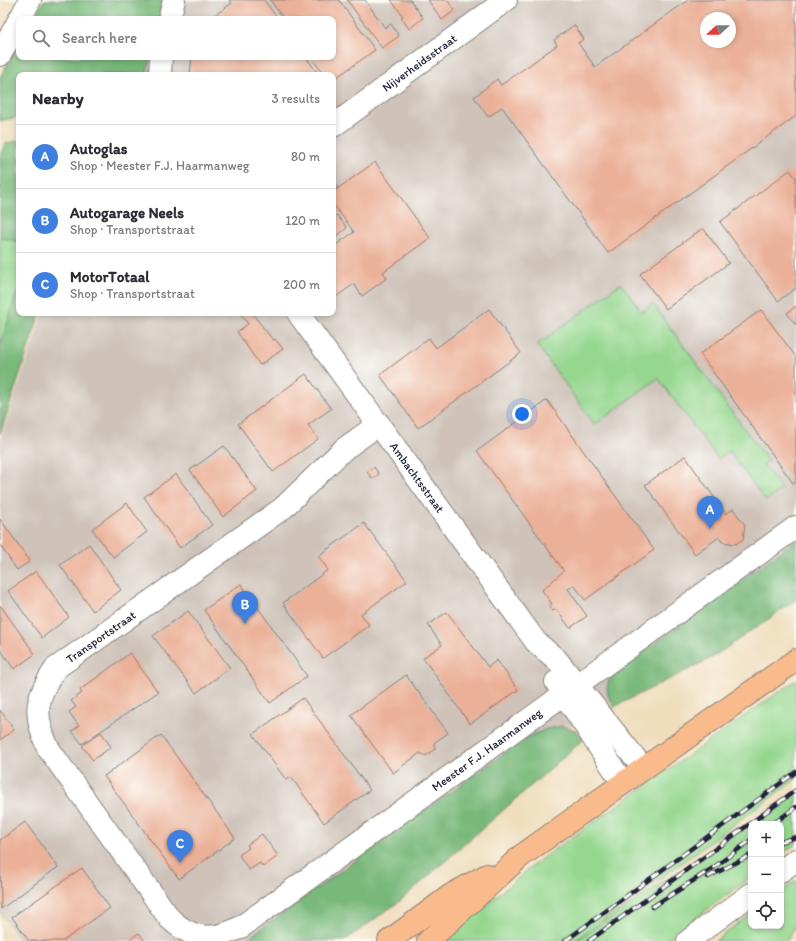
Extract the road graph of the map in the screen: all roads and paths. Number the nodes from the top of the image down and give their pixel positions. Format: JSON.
{"nodes":[{"id":1,"x":30,"y":0,"type":"edge"},
{"id":2,"x":174,"y":0,"type":"edge"},
{"id":3,"x":506,"y":0,"type":"edge"},
{"id":4,"x":21,"y":16,"type":"edge"},
{"id":5,"x":170,"y":16,"type":"edge"},
{"id":6,"x":16,"y":26,"type":"edge"},
{"id":7,"x":0,"y":55,"type":"edge"},
{"id":8,"x":161,"y":60,"type":"edge"},
{"id":9,"x":160,"y":72,"type":"edge"},
{"id":10,"x":336,"y":124,"type":"edge"},
{"id":11,"x":300,"y":316,"type":"edge"},
{"id":12,"x":379,"y":424,"type":"junction"},
{"id":13,"x":796,"y":527,"type":"edge"},
{"id":14,"x":796,"y":660,"type":"edge"},
{"id":15,"x":571,"y":690,"type":"junction"},
{"id":16,"x":644,"y":768,"type":"junction"},
{"id":17,"x":623,"y":783,"type":"junction"},
{"id":18,"x":521,"y":856,"type":"junction"},
{"id":19,"x":796,"y":860,"type":"edge"},
{"id":20,"x":784,"y":869,"type":"edge"},
{"id":21,"x":748,"y":896,"type":"edge"},
{"id":22,"x":170,"y":919,"type":"joint"},
{"id":23,"x":389,"y":941,"type":"edge"},
{"id":24,"x":428,"y":941,"type":"edge"},
{"id":25,"x":688,"y":941,"type":"edge"}],
"edges":[{"from":1,"to":4,"type":"street"},
{"from":2,"to":5,"type":"street"},
{"from":3,"to":10,"type":"street","name":"Nijverheidsstraat"},
{"from":6,"to":7,"type":"street"},
{"from":8,"to":9,"type":"street"},
{"from":11,"to":12,"type":"street","name":"Ambachtsstraat"},
{"from":12,"to":15,"type":"street","name":"Ambachtsstraat"},
{"from":12,"to":22,"type":"street","name":"Transportstraat"},
{"from":13,"to":15,"type":"street","name":"Meester F.J. Haarmanweg"},
{"from":14,"to":16,"type":"main road"},
{"from":15,"to":16,"type":"street","name":"Ambachtsstraat"},
{"from":15,"to":17,"type":"street","name":"Ambachtsstraat"},
{"from":15,"to":22,"type":"street","name":"Meester F.J. Haarmanweg"},
{"from":16,"to":17,"type":"main road"},
{"from":17,"to":18,"type":"main road"},
{"from":18,"to":23,"type":"main road"},
{"from":18,"to":24,"type":"main road"},
{"from":19,"to":20,"type":"street"},
{"from":21,"to":25,"type":"street"}]}
